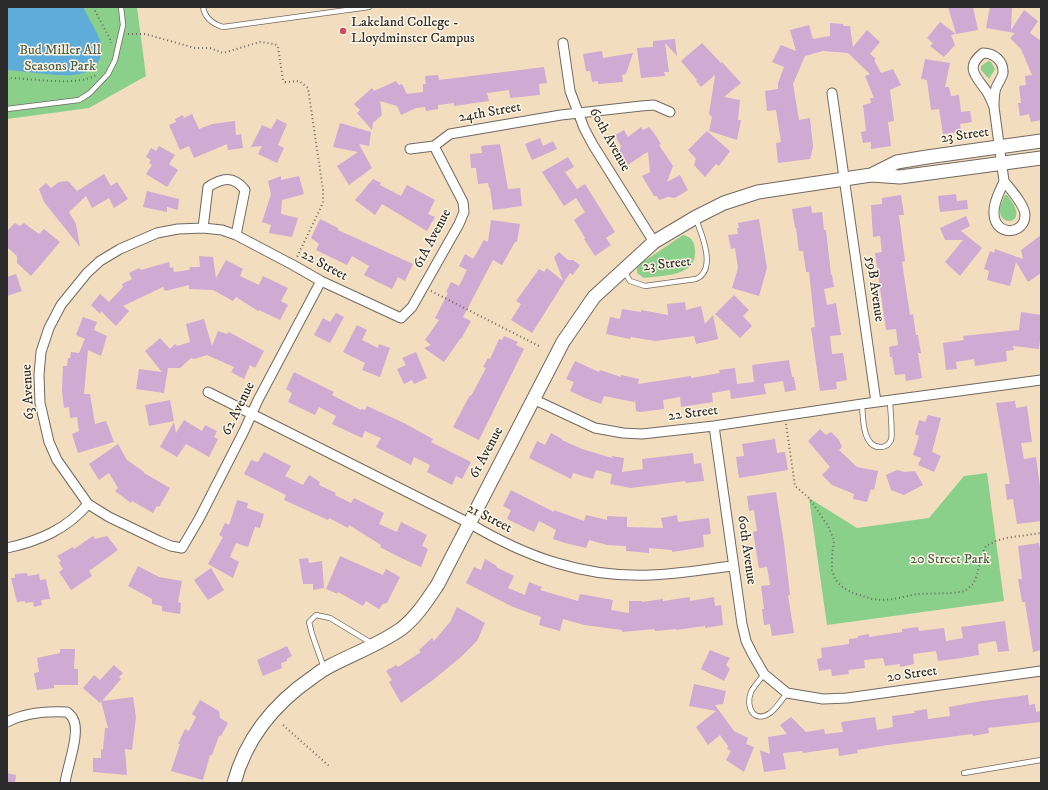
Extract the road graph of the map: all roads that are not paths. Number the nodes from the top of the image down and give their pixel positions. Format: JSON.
{"nodes":[{"id":1,"x":121,"y":7,"type":"edge"},
{"id":2,"x":203,"y":7,"type":"edge"},
{"id":3,"x":368,"y":7,"type":"edge"},
{"id":4,"x":563,"y":43,"type":"dead end"},
{"id":5,"x":832,"y":93,"type":"dead end"},
{"id":6,"x":994,"y":107,"type":"junction"},
{"id":7,"x":7,"y":109,"type":"edge"},
{"id":8,"x":670,"y":112,"type":"dead end"},
{"id":9,"x":578,"y":114,"type":"junction"},
{"id":10,"x":1041,"y":141,"type":"edge"},
{"id":11,"x":434,"y":146,"type":"junction"},
{"id":12,"x":1000,"y":147,"type":"junction"},
{"id":13,"x":410,"y":149,"type":"dead end"},
{"id":14,"x":1041,"y":158,"type":"edge"},
{"id":15,"x":1002,"y":164,"type":"junction"},
{"id":16,"x":871,"y":175,"type":"junction"},
{"id":17,"x":845,"y":179,"type":"junction"},
{"id":18,"x":1004,"y":181,"type":"junction"},
{"id":19,"x":696,"y":217,"type":"junction"},
{"id":20,"x":202,"y":228,"type":"junction"},
{"id":21,"x":236,"y":235,"type":"junction"},
{"id":22,"x":654,"y":242,"type":"junction"},
{"id":23,"x":623,"y":270,"type":"junction"},
{"id":24,"x":320,"y":282,"type":"junction"},
{"id":25,"x":401,"y":318,"type":"joint"},
{"id":26,"x":1041,"y":380,"type":"edge"},
{"id":27,"x":208,"y":392,"type":"dead end"},
{"id":28,"x":533,"y":399,"type":"junction"},
{"id":29,"x":890,"y":400,"type":"junction"},
{"id":30,"x":876,"y":402,"type":"junction"},
{"id":31,"x":862,"y":404,"type":"junction"},
{"id":32,"x":252,"y":414,"type":"junction"},
{"id":33,"x":714,"y":426,"type":"junction"},
{"id":34,"x":88,"y":504,"type":"junction"},
{"id":35,"x":469,"y":523,"type":"junction"},
{"id":36,"x":7,"y":548,"type":"edge"},
{"id":37,"x":733,"y":566,"type":"junction"},
{"id":38,"x":374,"y":644,"type":"junction"},
{"id":39,"x":325,"y":669,"type":"junction"},
{"id":40,"x":1041,"y":671,"type":"edge"},
{"id":41,"x":764,"y":674,"type":"junction"},
{"id":42,"x":787,"y":693,"type":"junction"},
{"id":43,"x":7,"y":722,"type":"edge"},
{"id":44,"x":1041,"y":760,"type":"edge"},
{"id":45,"x":964,"y":773,"type":"dead end"},
{"id":46,"x":65,"y":783,"type":"edge"},
{"id":47,"x":234,"y":783,"type":"edge"}],
"edges":[{"from":1,"to":7,"type":"lane"},
{"from":2,"to":3,"type":"lane"},
{"from":4,"to":9,"type":"street","name":"60th Avenue"},
{"from":5,"to":17,"type":"street","name":"59B Avenue"},
{"from":6,"to":6,"type":"street"},
{"from":6,"to":12,"type":"street"},
{"from":8,"to":9,"type":"street","name":"24th Street"},
{"from":9,"to":11,"type":"street","name":"24th Street"},
{"from":9,"to":22,"type":"street","name":"60th Avenue"},
{"from":10,"to":12,"type":"street","name":"23 Street"},
{"from":11,"to":13,"type":"street","name":"24th Street"},
{"from":11,"to":25,"type":"street","name":"61A Avenue"},
{"from":12,"to":15,"type":"street"},
{"from":12,"to":16,"type":"street","name":"23 Street"},
{"from":14,"to":15,"type":"street","name":"23 Street"},
{"from":15,"to":16,"type":"street","name":"23 Street"},
{"from":15,"to":18,"type":"street"},
{"from":16,"to":17,"type":"street","name":"23 Street"},
{"from":17,"to":19,"type":"street","name":"23 Street"},
{"from":17,"to":30,"type":"street","name":"59B Avenue"},
{"from":18,"to":18,"type":"street"},
{"from":19,"to":22,"type":"street","name":"23 Street"},
{"from":19,"to":23,"type":"lane","name":"23 Street"},
{"from":20,"to":21,"type":"street","name":"63 Avenue"},
{"from":20,"to":21,"type":"street"},
{"from":20,"to":34,"type":"street","name":"63 Avenue"},
{"from":21,"to":24,"type":"street","name":"22 Street"},
{"from":22,"to":23,"type":"street","name":"23 Street"},
{"from":23,"to":28,"type":"street","name":"61 Avenue"},
{"from":24,"to":25,"type":"street","name":"22 Street"},
{"from":24,"to":32,"type":"street","name":"62 Avenue"},
{"from":26,"to":29,"type":"street","name":"22 Street"},
{"from":27,"to":32,"type":"street","name":"21 Street"},
{"from":28,"to":33,"type":"street","name":"22 Street"},
{"from":28,"to":35,"type":"street","name":"61 Avenue"},
{"from":29,"to":30,"type":"street","name":"22 Street"},
{"from":29,"to":31,"type":"lane"},
{"from":30,"to":31,"type":"street","name":"22 Street"},
{"from":31,"to":33,"type":"street","name":"22 Street"},
{"from":32,"to":34,"type":"street","name":"62 Avenue"},
{"from":32,"to":35,"type":"street","name":"21 Street"},
{"from":33,"to":37,"type":"street","name":"60th Avenue"},
{"from":34,"to":36,"type":"street"},
{"from":35,"to":37,"type":"street","name":"21 Street"},
{"from":35,"to":38,"type":"street","name":"61 Avenue"},
{"from":37,"to":41,"type":"street","name":"60th Avenue"},
{"from":38,"to":39,"type":"street","name":"61 Avenue"},
{"from":38,"to":39,"type":"lane"},
{"from":39,"to":47,"type":"street","name":"61 Avenue"},
{"from":40,"to":42,"type":"street","name":"20 Street"},
{"from":41,"to":42,"type":"street"},
{"from":41,"to":42,"type":"lane"},
{"from":43,"to":46,"type":"street"},
{"from":44,"to":45,"type":"lane"}]}
